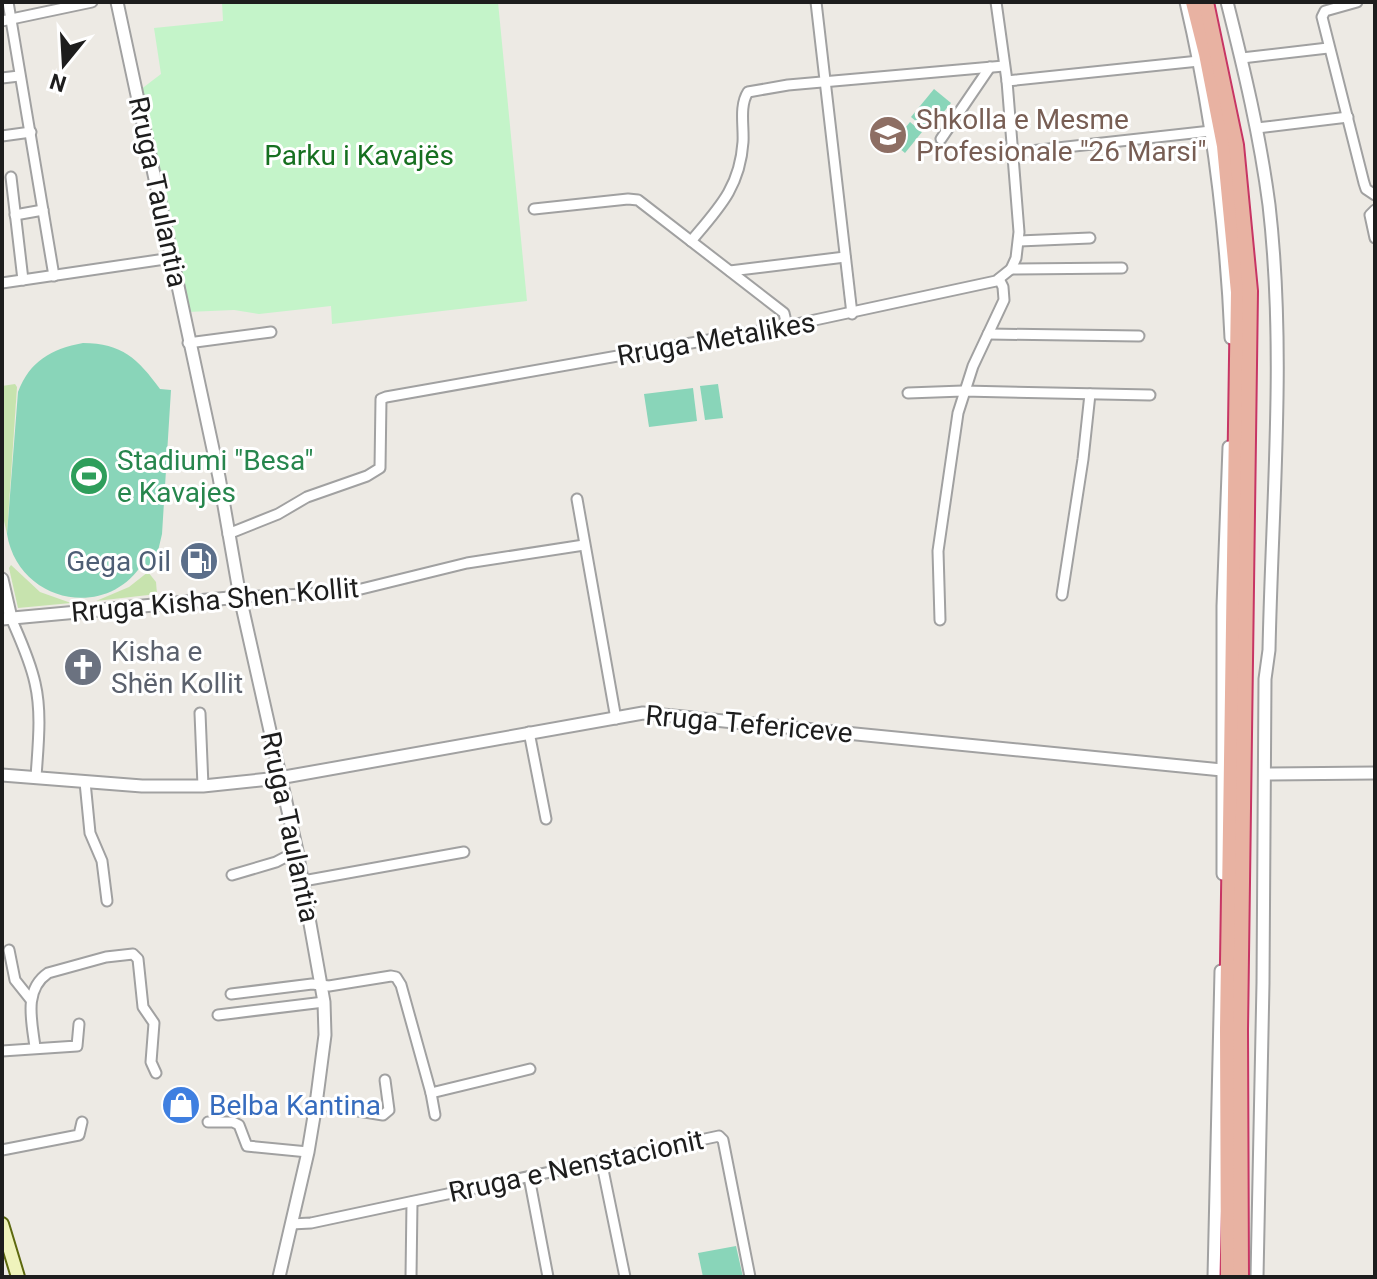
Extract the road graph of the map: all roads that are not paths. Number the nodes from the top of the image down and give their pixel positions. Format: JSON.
{"nodes":[{"id":1,"x":8,"y":2,"type":"edge"},
{"id":2,"x":92,"y":2,"type":"edge"},
{"id":3,"x":117,"y":2,"type":"edge"},
{"id":4,"x":816,"y":2,"type":"edge"},
{"id":5,"x":996,"y":2,"type":"edge"},
{"id":6,"x":1186,"y":2,"type":"edge"},
{"id":7,"x":1193,"y":2,"type":"edge"},
{"id":8,"x":1206,"y":2,"type":"edge"},
{"id":9,"x":1227,"y":2,"type":"edge"},
{"id":10,"x":1357,"y":2,"type":"edge"},
{"id":11,"x":6,"y":20,"type":"edge"},
{"id":12,"x":1328,"y":48,"type":"junction"},
{"id":13,"x":1242,"y":58,"type":"junction"},
{"id":14,"x":1199,"y":61,"type":"junction"},
{"id":15,"x":1004,"y":66,"type":"junction"},
{"id":16,"x":990,"y":67,"type":"junction"},
{"id":17,"x":19,"y":76,"type":"junction"},
{"id":18,"x":2,"y":78,"type":"edge"},
{"id":19,"x":1007,"y":81,"type":"junction"},
{"id":20,"x":825,"y":83,"type":"junction"},
{"id":21,"x":1348,"y":117,"type":"junction"},
{"id":22,"x":1257,"y":128,"type":"junction"},
{"id":23,"x":1211,"y":131,"type":"junction"},
{"id":24,"x":31,"y":132,"type":"junction"},
{"id":25,"x":2,"y":136,"type":"edge"},
{"id":26,"x":941,"y":139,"type":"dead end"},
{"id":27,"x":1012,"y":153,"type":"junction"},
{"id":28,"x":11,"y":177,"type":"dead end"},
{"id":29,"x":1375,"y":195,"type":"edge"},
{"id":30,"x":534,"y":209,"type":"dead end"},
{"id":31,"x":43,"y":210,"type":"junction"},
{"id":32,"x":1375,"y":210,"type":"edge"},
{"id":33,"x":15,"y":215,"type":"junction"},
{"id":34,"x":1090,"y":238,"type":"dead end"},
{"id":35,"x":1375,"y":238,"type":"edge"},
{"id":36,"x":691,"y":241,"type":"junction"},
{"id":37,"x":1019,"y":241,"type":"junction"},
{"id":38,"x":845,"y":257,"type":"junction"},
{"id":39,"x":172,"y":258,"type":"junction"},
{"id":40,"x":1122,"y":268,"type":"dead end"},
{"id":41,"x":1011,"y":269,"type":"junction"},
{"id":42,"x":730,"y":271,"type":"junction"},
{"id":43,"x":54,"y":276,"type":"junction"},
{"id":44,"x":999,"y":279,"type":"junction"},
{"id":45,"x":23,"y":280,"type":"junction"},
{"id":46,"x":2,"y":283,"type":"edge"},
{"id":47,"x":852,"y":314,"type":"junction"},
{"id":48,"x":787,"y":326,"type":"junction"},
{"id":49,"x":271,"y":332,"type":"dead end"},
{"id":50,"x":988,"y":334,"type":"junction"},
{"id":51,"x":1139,"y":336,"type":"dead end"},
{"id":52,"x":188,"y":343,"type":"junction"},
{"id":53,"x":963,"y":391,"type":"junction"},
{"id":54,"x":908,"y":393,"type":"dead end"},
{"id":55,"x":1090,"y":394,"type":"junction"},
{"id":56,"x":1150,"y":395,"type":"dead end"},
{"id":57,"x":577,"y":499,"type":"dead end"},
{"id":58,"x":228,"y":534,"type":"junction"},
{"id":59,"x":584,"y":545,"type":"junction"},
{"id":60,"x":2,"y":579,"type":"edge"},
{"id":61,"x":1062,"y":595,"type":"dead end"},
{"id":62,"x":240,"y":597,"type":"junction"},
{"id":63,"x":7,"y":618,"type":"edge"},
{"id":64,"x":940,"y":620,"type":"dead end"},
{"id":65,"x":200,"y":713,"type":"dead end"},
{"id":66,"x":616,"y":719,"type":"junction"},
{"id":67,"x":529,"y":732,"type":"junction"},
{"id":68,"x":1222,"y":770,"type":"junction"},
{"id":69,"x":1375,"y":773,"type":"edge"},
{"id":70,"x":1266,"y":774,"type":"junction"},
{"id":71,"x":2,"y":775,"type":"edge"},
{"id":72,"x":36,"y":777,"type":"junction"},
{"id":73,"x":279,"y":778,"type":"junction"},
{"id":74,"x":85,"y":782,"type":"junction"},
{"id":75,"x":203,"y":786,"type":"junction"},
{"id":76,"x":546,"y":819,"type":"dead end"},
{"id":77,"x":297,"y":851,"type":"junction"},
{"id":78,"x":464,"y":852,"type":"dead end"},
{"id":79,"x":1231,"y":855,"type":"junction"},
{"id":80,"x":232,"y":875,"type":"dead end"},
{"id":81,"x":303,"y":881,"type":"junction"},
{"id":82,"x":107,"y":901,"type":"dead end"},
{"id":83,"x":1222,"y":912,"type":"junction"},
{"id":84,"x":9,"y":950,"type":"dead end"},
{"id":85,"x":322,"y":985,"type":"junction"},
{"id":86,"x":231,"y":994,"type":"dead end"},
{"id":87,"x":31,"y":1000,"type":"junction"},
{"id":88,"x":324,"y":1002,"type":"junction"},
{"id":89,"x":218,"y":1015,"type":"dead end"},
{"id":90,"x":79,"y":1024,"type":"dead end"},
{"id":91,"x":35,"y":1047,"type":"junction"},
{"id":92,"x":2,"y":1051,"type":"edge"},
{"id":93,"x":530,"y":1069,"type":"dead end"},
{"id":94,"x":156,"y":1073,"type":"dead end"},
{"id":95,"x":385,"y":1080,"type":"dead end"},
{"id":96,"x":431,"y":1093,"type":"junction"},
{"id":97,"x":316,"y":1104,"type":"junction"},
{"id":98,"x":435,"y":1115,"type":"dead end"},
{"id":99,"x":82,"y":1122,"type":"dead end"},
{"id":100,"x":208,"y":1122,"type":"dead end"},
{"id":101,"x":2,"y":1150,"type":"edge"},
{"id":102,"x":308,"y":1152,"type":"junction"},
{"id":103,"x":601,"y":1160,"type":"junction"},
{"id":104,"x":529,"y":1177,"type":"junction"},
{"id":105,"x":412,"y":1202,"type":"junction"},
{"id":106,"x":2,"y":1224,"type":"edge"},
{"id":107,"x":291,"y":1224,"type":"junction"},
{"id":108,"x":18,"y":1277,"type":"edge"},
{"id":109,"x":279,"y":1277,"type":"edge"},
{"id":110,"x":411,"y":1277,"type":"edge"},
{"id":111,"x":548,"y":1277,"type":"edge"},
{"id":112,"x":625,"y":1277,"type":"edge"},
{"id":113,"x":750,"y":1277,"type":"edge"},
{"id":114,"x":1214,"y":1277,"type":"edge"},
{"id":115,"x":1228,"y":1277,"type":"edge"},
{"id":116,"x":1241,"y":1277,"type":"edge"},
{"id":117,"x":1257,"y":1277,"type":"edge"}],
"edges":[{"from":1,"to":11,"type":"street"},
{"from":2,"to":11,"type":"street"},
{"from":3,"to":39,"type":"street","name":"Rruga Taulantia"},
{"from":4,"to":20,"type":"street"},
{"from":5,"to":15,"type":"street"},
{"from":6,"to":14,"type":"street"},
{"from":7,"to":79,"type":"highway"},
{"from":8,"to":116,"type":"highway"},
{"from":9,"to":13,"type":"street"},
{"from":10,"to":12,"type":"street"},
{"from":11,"to":17,"type":"street"},
{"from":12,"to":13,"type":"street"},
{"from":12,"to":21,"type":"street"},
{"from":13,"to":22,"type":"street"},
{"from":14,"to":19,"type":"street"},
{"from":14,"to":23,"type":"street"},
{"from":15,"to":16,"type":"street"},
{"from":15,"to":19,"type":"street"},
{"from":16,"to":20,"type":"street"},
{"from":16,"to":26,"type":"street"},
{"from":17,"to":18,"type":"street"},
{"from":17,"to":24,"type":"street"},
{"from":19,"to":27,"type":"street"},
{"from":20,"to":36,"type":"street"},
{"from":20,"to":38,"type":"street"},
{"from":21,"to":22,"type":"street"},
{"from":21,"to":29,"type":"street"},
{"from":22,"to":70,"type":"street"},
{"from":23,"to":27,"type":"street"},
{"from":23,"to":68,"type":"street"},
{"from":24,"to":25,"type":"street"},
{"from":24,"to":31,"type":"street"},
{"from":27,"to":37,"type":"street"},
{"from":28,"to":33,"type":"street"},
{"from":30,"to":36,"type":"street"},
{"from":31,"to":33,"type":"street"},
{"from":31,"to":43,"type":"street"},
{"from":32,"to":35,"type":"street"},
{"from":33,"to":45,"type":"street"},
{"from":34,"to":37,"type":"street"},
{"from":36,"to":42,"type":"street"},
{"from":37,"to":41,"type":"street"},
{"from":38,"to":42,"type":"street"},
{"from":38,"to":47,"type":"street"},
{"from":39,"to":43,"type":"street"},
{"from":39,"to":52,"type":"street","name":"Rruga Taulantia"},
{"from":40,"to":41,"type":"street"},
{"from":41,"to":44,"type":"street","name":"Rruga Metalikes"},
{"from":42,"to":48,"type":"street"},
{"from":43,"to":45,"type":"street"},
{"from":44,"to":47,"type":"street","name":"Rruga Metalikes"},
{"from":44,"to":50,"type":"street"},
{"from":45,"to":46,"type":"street"},
{"from":47,"to":48,"type":"street","name":"Rruga Metalikes"},
{"from":48,"to":58,"type":"street","name":"Rruga Metalikes"},
{"from":49,"to":52,"type":"street"},
{"from":50,"to":51,"type":"street"},
{"from":50,"to":53,"type":"street"},
{"from":52,"to":58,"type":"street","name":"Rruga Taulantia"},
{"from":53,"to":54,"type":"street"},
{"from":53,"to":55,"type":"street"},
{"from":53,"to":64,"type":"street"},
{"from":55,"to":56,"type":"street"},
{"from":55,"to":61,"type":"street"},
{"from":57,"to":59,"type":"street"},
{"from":58,"to":62,"type":"street","name":"Rruga Taulantia"},
{"from":59,"to":62,"type":"street","name":"Rruga Kisha Shen Kollit"},
{"from":59,"to":66,"type":"street"},
{"from":60,"to":63,"type":"street"},
{"from":62,"to":63,"type":"street","name":"Rruga Kisha Shen Kollit"},
{"from":62,"to":73,"type":"street","name":"Rruga Taulantia"},
{"from":63,"to":72,"type":"street"},
{"from":65,"to":75,"type":"street"},
{"from":66,"to":67,"type":"street","name":"Rruga Tefericeve"},
{"from":66,"to":68,"type":"street","name":"Rruga Tefericeve"},
{"from":67,"to":73,"type":"street","name":"Rruga Tefericeve"},
{"from":67,"to":76,"type":"street"},
{"from":68,"to":83,"type":"street"},
{"from":69,"to":70,"type":"street"},
{"from":70,"to":117,"type":"street"},
{"from":71,"to":72,"type":"street","name":"Rruga Tefericeve"},
{"from":72,"to":74,"type":"street","name":"Rruga Tefericeve"},
{"from":73,"to":75,"type":"street","name":"Rruga Tefericeve"},
{"from":73,"to":77,"type":"street","name":"Rruga Taulantia"},
{"from":74,"to":75,"type":"street","name":"Rruga Tefericeve"},
{"from":74,"to":82,"type":"street"},
{"from":77,"to":80,"type":"street"},
{"from":77,"to":81,"type":"street","name":"Rruga Taulantia"},
{"from":78,"to":81,"type":"street"},
{"from":79,"to":83,"type":"highway"},
{"from":79,"to":115,"type":"highway"},
{"from":81,"to":85,"type":"street","name":"Rruga Taulantia"},
{"from":83,"to":114,"type":"street"},
{"from":84,"to":87,"type":"street"},
{"from":85,"to":86,"type":"street"},
{"from":85,"to":88,"type":"street","name":"Rruga Taulantia"},
{"from":85,"to":96,"type":"street"},
{"from":87,"to":91,"type":"street"},
{"from":87,"to":94,"type":"street"},
{"from":88,"to":89,"type":"street"},
{"from":88,"to":97,"type":"street","name":"Rruga Taulantia"},
{"from":90,"to":91,"type":"street"},
{"from":91,"to":92,"type":"street"},
{"from":93,"to":96,"type":"street"},
{"from":95,"to":97,"type":"street"},
{"from":96,"to":98,"type":"street"},
{"from":97,"to":102,"type":"street","name":"Rruga Taulantia"},
{"from":99,"to":101,"type":"street"},
{"from":100,"to":102,"type":"street"},
{"from":102,"to":107,"type":"street","name":"Rruga Taulantia"},
{"from":103,"to":104,"type":"street","name":"Rruga e Nenstacionit"},
{"from":103,"to":112,"type":"street"},
{"from":103,"to":113,"type":"street","name":"Rruga e Nenstacionit"},
{"from":104,"to":105,"type":"street","name":"Rruga e Nenstacionit"},
{"from":104,"to":111,"type":"street"},
{"from":105,"to":107,"type":"street","name":"Rruga e Nenstacionit"},
{"from":105,"to":110,"type":"street"},
{"from":106,"to":108,"type":"main road"},
{"from":107,"to":109,"type":"street","name":"Rruga Taulantia"}]}
